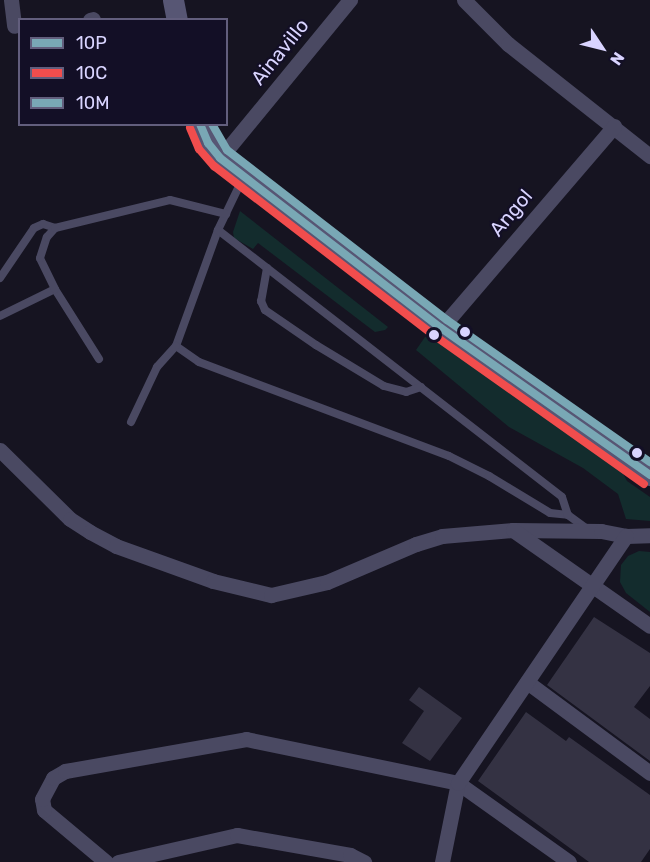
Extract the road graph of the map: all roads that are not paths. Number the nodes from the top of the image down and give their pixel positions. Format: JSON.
{"nodes":[{"id":1,"x":11,"y":0,"type":"edge"},
{"id":2,"x":173,"y":0,"type":"edge"},
{"id":3,"x":350,"y":0,"type":"edge"},
{"id":4,"x":464,"y":0,"type":"edge"},
{"id":5,"x":177,"y":18,"type":"edge"},
{"id":6,"x":11,"y":26,"type":"edge"},
{"id":7,"x":201,"y":126,"type":"edge"},
{"id":8,"x":614,"y":126,"type":"junction"},
{"id":9,"x":650,"y":156,"type":"edge"},
{"id":10,"x":220,"y":158,"type":"junction"},
{"id":11,"x":243,"y":176,"type":"junction"},
{"id":12,"x":226,"y":214,"type":"junction"},
{"id":13,"x":55,"y":228,"type":"junction"},
{"id":14,"x":218,"y":230,"type":"junction"},
{"id":15,"x":267,"y":268,"type":"junction"},
{"id":16,"x":0,"y":278,"type":"edge"},
{"id":17,"x":55,"y":289,"type":"junction"},
{"id":18,"x":0,"y":316,"type":"edge"},
{"id":19,"x":441,"y":328,"type":"junction"},
{"id":20,"x":176,"y":346,"type":"junction"},
{"id":21,"x":99,"y":359,"type":"dead end"},
{"id":22,"x":421,"y":387,"type":"junction"},
{"id":23,"x":131,"y":422,"type":"dead end"},
{"id":24,"x":0,"y":450,"type":"edge"},
{"id":25,"x":650,"y":475,"type":"edge"},
{"id":26,"x":568,"y":515,"type":"junction"},
{"id":27,"x":513,"y":530,"type":"junction"},
{"id":28,"x":589,"y":531,"type":"junction"},
{"id":29,"x":626,"y":536,"type":"junction"},
{"id":30,"x":650,"y":536,"type":"edge"},
{"id":31,"x":592,"y":585,"type":"junction"},
{"id":32,"x":650,"y":626,"type":"edge"},
{"id":33,"x":527,"y":682,"type":"junction"},
{"id":34,"x":650,"y":773,"type":"edge"},
{"id":35,"x":458,"y":783,"type":"junction"},
{"id":36,"x":106,"y":862,"type":"edge"},
{"id":37,"x":118,"y":862,"type":"edge"},
{"id":38,"x":364,"y":862,"type":"edge"},
{"id":39,"x":442,"y":862,"type":"edge"},
{"id":40,"x":569,"y":862,"type":"edge"}],
"edges":[{"from":1,"to":6,"type":"street"},
{"from":2,"to":5,"type":"main road"},
{"from":3,"to":10,"type":"street","name":"Ainavillo"},
{"from":4,"to":8,"type":"street"},
{"from":7,"to":10,"type":"main road"},
{"from":8,"to":9,"type":"street"},
{"from":8,"to":19,"type":"street","name":"Angol"},
{"from":10,"to":11,"type":"main road"},
{"from":11,"to":12,"type":"lane"},
{"from":11,"to":19,"type":"main road"},
{"from":12,"to":13,"type":"lane"},
{"from":12,"to":14,"type":"lane"},
{"from":13,"to":16,"type":"lane"},
{"from":13,"to":17,"type":"lane"},
{"from":14,"to":15,"type":"lane"},
{"from":14,"to":20,"type":"lane"},
{"from":15,"to":22,"type":"lane"},
{"from":15,"to":22,"type":"lane"},
{"from":17,"to":18,"type":"lane"},
{"from":17,"to":21,"type":"lane"},
{"from":19,"to":25,"type":"main road"},
{"from":20,"to":23,"type":"lane"},
{"from":20,"to":26,"type":"lane"},
{"from":22,"to":26,"type":"lane"},
{"from":24,"to":27,"type":"street"},
{"from":26,"to":28,"type":"lane"},
{"from":27,"to":28,"type":"street"},
{"from":27,"to":31,"type":"street"},
{"from":28,"to":29,"type":"street"},
{"from":29,"to":30,"type":"street"},
{"from":29,"to":31,"type":"street"},
{"from":31,"to":32,"type":"street"},
{"from":31,"to":33,"type":"street"},
{"from":33,"to":34,"type":"street"},
{"from":33,"to":35,"type":"street"},
{"from":35,"to":36,"type":"street"},
{"from":35,"to":39,"type":"street"},
{"from":35,"to":40,"type":"street"},
{"from":37,"to":38,"type":"street"}]}
